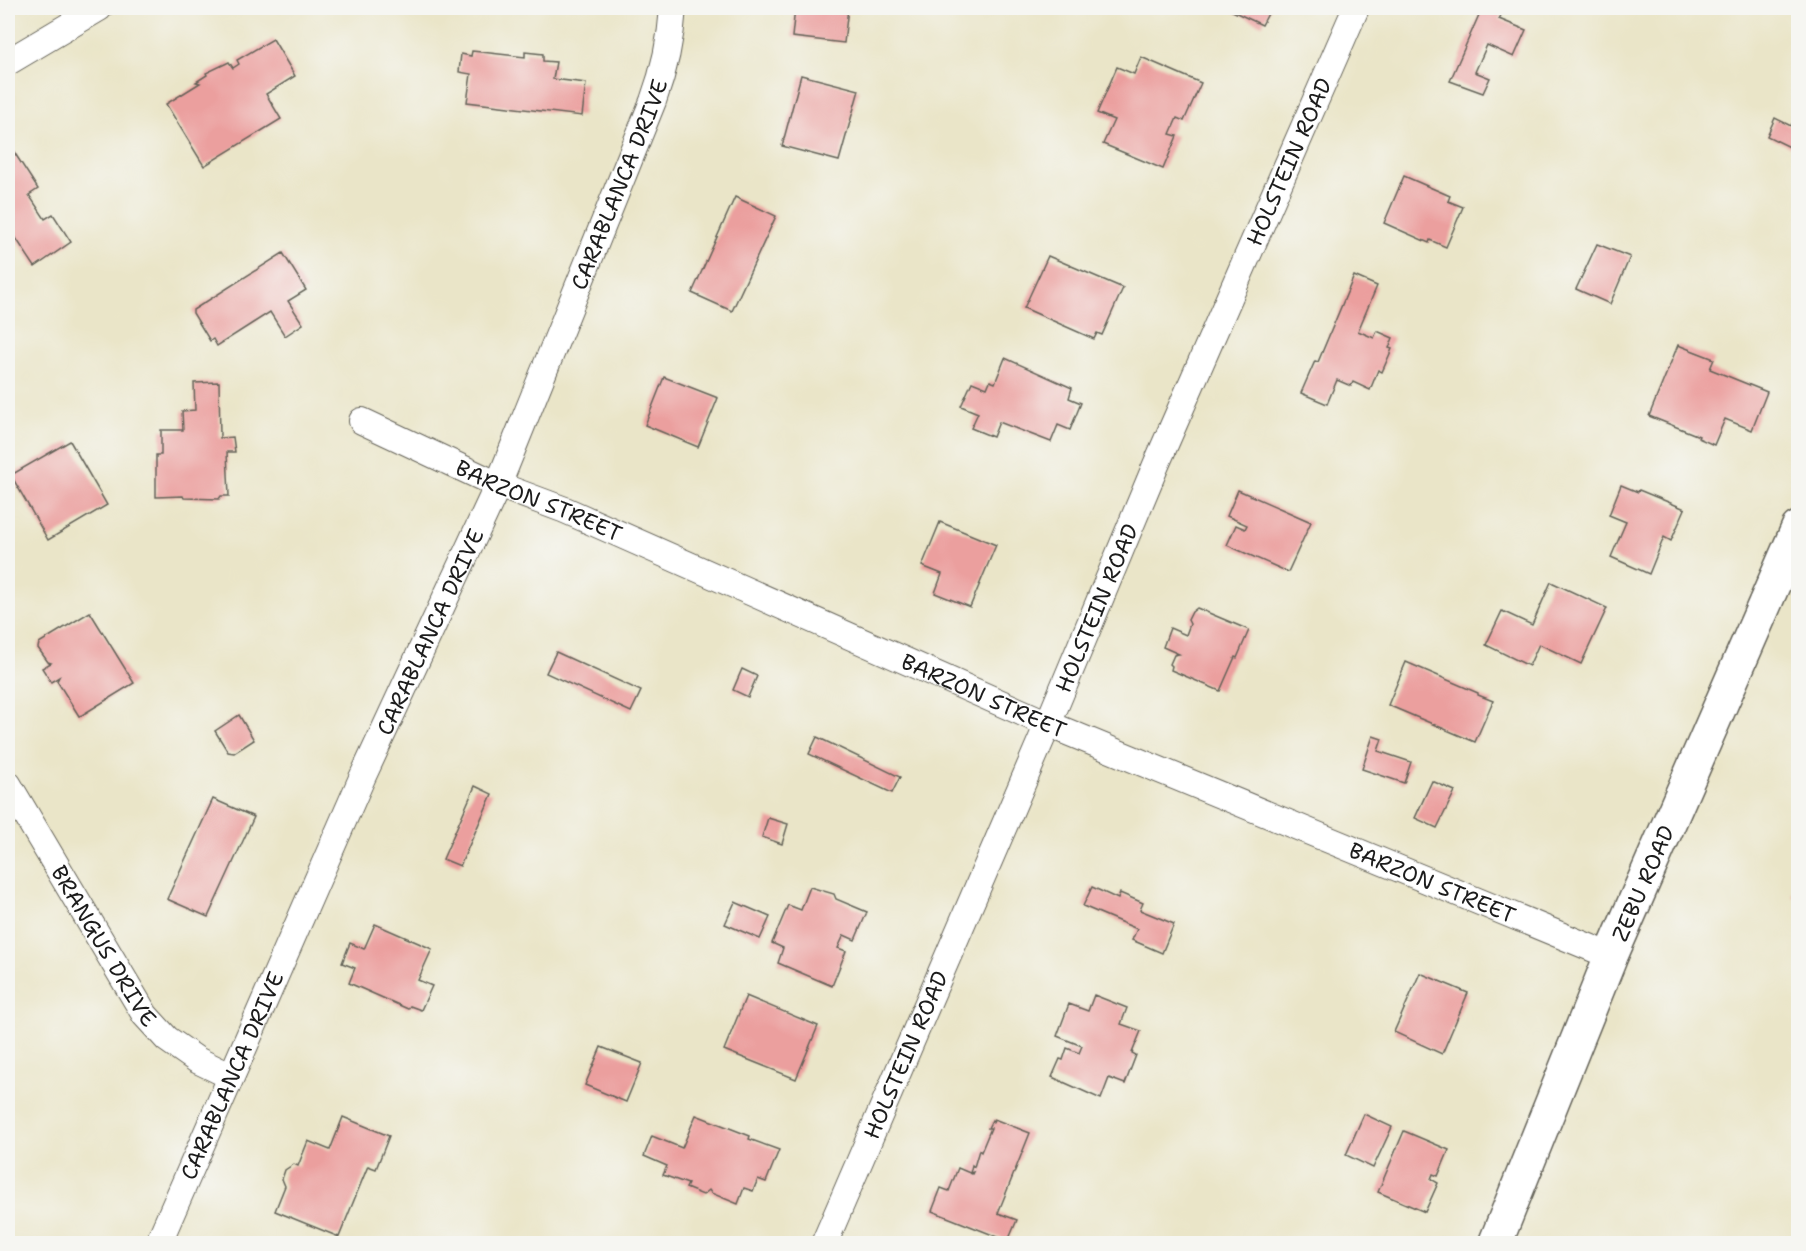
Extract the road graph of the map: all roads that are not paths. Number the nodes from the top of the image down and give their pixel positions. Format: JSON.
{"nodes":[{"id":1,"x":99,"y":8,"type":"edge"},
{"id":2,"x":673,"y":8,"type":"edge"},
{"id":3,"x":1356,"y":8,"type":"edge"},
{"id":4,"x":8,"y":62,"type":"edge"},
{"id":5,"x":362,"y":421,"type":"dead end"},
{"id":6,"x":498,"y":485,"type":"junction"},
{"id":7,"x":1798,"y":528,"type":"edge"},
{"id":8,"x":1048,"y":724,"type":"junction"},
{"id":9,"x":8,"y":784,"type":"edge"},
{"id":10,"x":1611,"y":956,"type":"junction"},
{"id":11,"x":230,"y":1076,"type":"junction"},
{"id":12,"x":158,"y":1244,"type":"edge"},
{"id":13,"x":824,"y":1244,"type":"edge"},
{"id":14,"x":1495,"y":1244,"type":"edge"}],
"edges":[{"from":1,"to":4,"type":"street"},
{"from":2,"to":6,"type":"street","name":"CARABLANCA DRIVE"},
{"from":3,"to":8,"type":"street","name":"HOLSTEIN ROAD"},
{"from":5,"to":6,"type":"street","name":"BARZON STREET"},
{"from":6,"to":8,"type":"street","name":"BARZON STREET"},
{"from":6,"to":11,"type":"street","name":"CARABLANCA DRIVE"},
{"from":7,"to":10,"type":"street","name":"ZEBU ROAD"},
{"from":8,"to":10,"type":"street","name":"BARZON STREET"},
{"from":8,"to":13,"type":"street","name":"HOLSTEIN ROAD"},
{"from":9,"to":11,"type":"street","name":"BRANGUS DRIVE"},
{"from":10,"to":14,"type":"street","name":"ZEBU ROAD"},
{"from":11,"to":12,"type":"street","name":"CARABLANCA DRIVE"}]}
